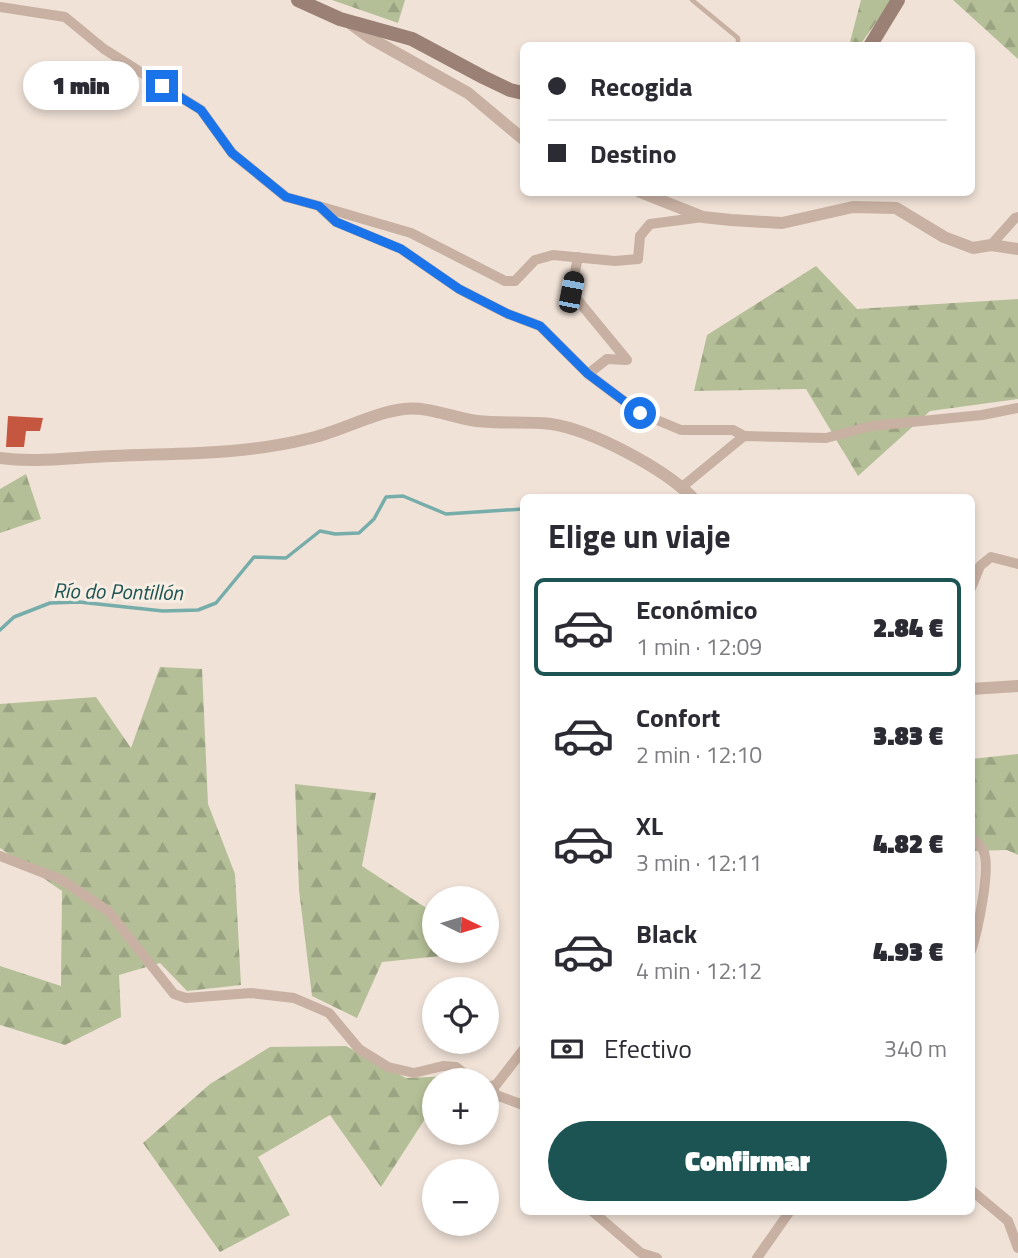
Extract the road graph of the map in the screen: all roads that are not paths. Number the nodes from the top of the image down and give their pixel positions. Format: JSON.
{"nodes":[{"id":1,"x":298,"y":0,"type":"edge"},
{"id":2,"x":692,"y":0,"type":"edge"},
{"id":3,"x":898,"y":0,"type":"edge"},
{"id":4,"x":0,"y":7,"type":"edge"},
{"id":5,"x":348,"y":22,"type":"junction"},
{"id":6,"x":738,"y":42,"type":"edge"},
{"id":7,"x":872,"y":42,"type":"edge"},
{"id":8,"x":520,"y":92,"type":"edge"},
{"id":9,"x":520,"y":136,"type":"edge"},
{"id":10,"x":650,"y":196,"type":"edge"},
{"id":11,"x":319,"y":206,"type":"junction"},
{"id":12,"x":704,"y":217,"type":"junction"},
{"id":13,"x":1018,"y":217,"type":"edge"},
{"id":14,"x":991,"y":245,"type":"junction"},
{"id":15,"x":1018,"y":249,"type":"edge"},
{"id":16,"x":578,"y":257,"type":"junction"},
{"id":17,"x":588,"y":374,"type":"junction"},
{"id":18,"x":1018,"y":408,"type":"edge"},
{"id":19,"x":744,"y":436,"type":"junction"},
{"id":20,"x":0,"y":458,"type":"edge"},
{"id":21,"x":681,"y":487,"type":"junction"},
{"id":22,"x":689,"y":494,"type":"edge"},
{"id":23,"x":1018,"y":564,"type":"edge"},
{"id":24,"x":975,"y":578,"type":"edge"},
{"id":25,"x":1018,"y":686,"type":"edge"},
{"id":26,"x":975,"y":689,"type":"edge"},
{"id":27,"x":975,"y":842,"type":"edge"},
{"id":28,"x":0,"y":856,"type":"edge"},
{"id":29,"x":975,"y":940,"type":"edge"},
{"id":30,"x":520,"y":1054,"type":"edge"},
{"id":31,"x":435,"y":1068,"type":"edge"},
{"id":32,"x":457,"y":1068,"type":"edge"},
{"id":33,"x":422,"y":1071,"type":"edge"},
{"id":34,"x":499,"y":1080,"type":"edge"},
{"id":35,"x":499,"y":1096,"type":"edge"},
{"id":36,"x":520,"y":1104,"type":"edge"},
{"id":37,"x":975,"y":1193,"type":"edge"},
{"id":38,"x":597,"y":1215,"type":"edge"},
{"id":39,"x":787,"y":1215,"type":"edge"},
{"id":40,"x":1018,"y":1248,"type":"edge"},
{"id":41,"x":657,"y":1258,"type":"edge"},
{"id":42,"x":757,"y":1258,"type":"edge"}],
"edges":[{"from":1,"to":5,"type":"main road"},
{"from":2,"to":6,"type":"lane"},
{"from":3,"to":7,"type":"main road"},
{"from":4,"to":11,"type":"street"},
{"from":5,"to":8,"type":"main road"},
{"from":5,"to":9,"type":"street"},
{"from":10,"to":12,"type":"street"},
{"from":11,"to":16,"type":"street"},
{"from":11,"to":17,"type":"street"},
{"from":12,"to":14,"type":"street"},
{"from":12,"to":16,"type":"street"},
{"from":13,"to":14,"type":"street"},
{"from":14,"to":15,"type":"street"},
{"from":16,"to":17,"type":"street"},
{"from":17,"to":19,"type":"street"},
{"from":18,"to":19,"type":"street"},
{"from":19,"to":21,"type":"street"},
{"from":20,"to":21,"type":"street"},
{"from":21,"to":22,"type":"street"},
{"from":23,"to":24,"type":"street"},
{"from":25,"to":26,"type":"street"},
{"from":27,"to":29,"type":"street"},
{"from":28,"to":33,"type":"street"},
{"from":30,"to":34,"type":"street"},
{"from":31,"to":32,"type":"street"},
{"from":35,"to":36,"type":"street"},
{"from":37,"to":40,"type":"street"},
{"from":38,"to":41,"type":"street"},
{"from":39,"to":42,"type":"street"}]}
